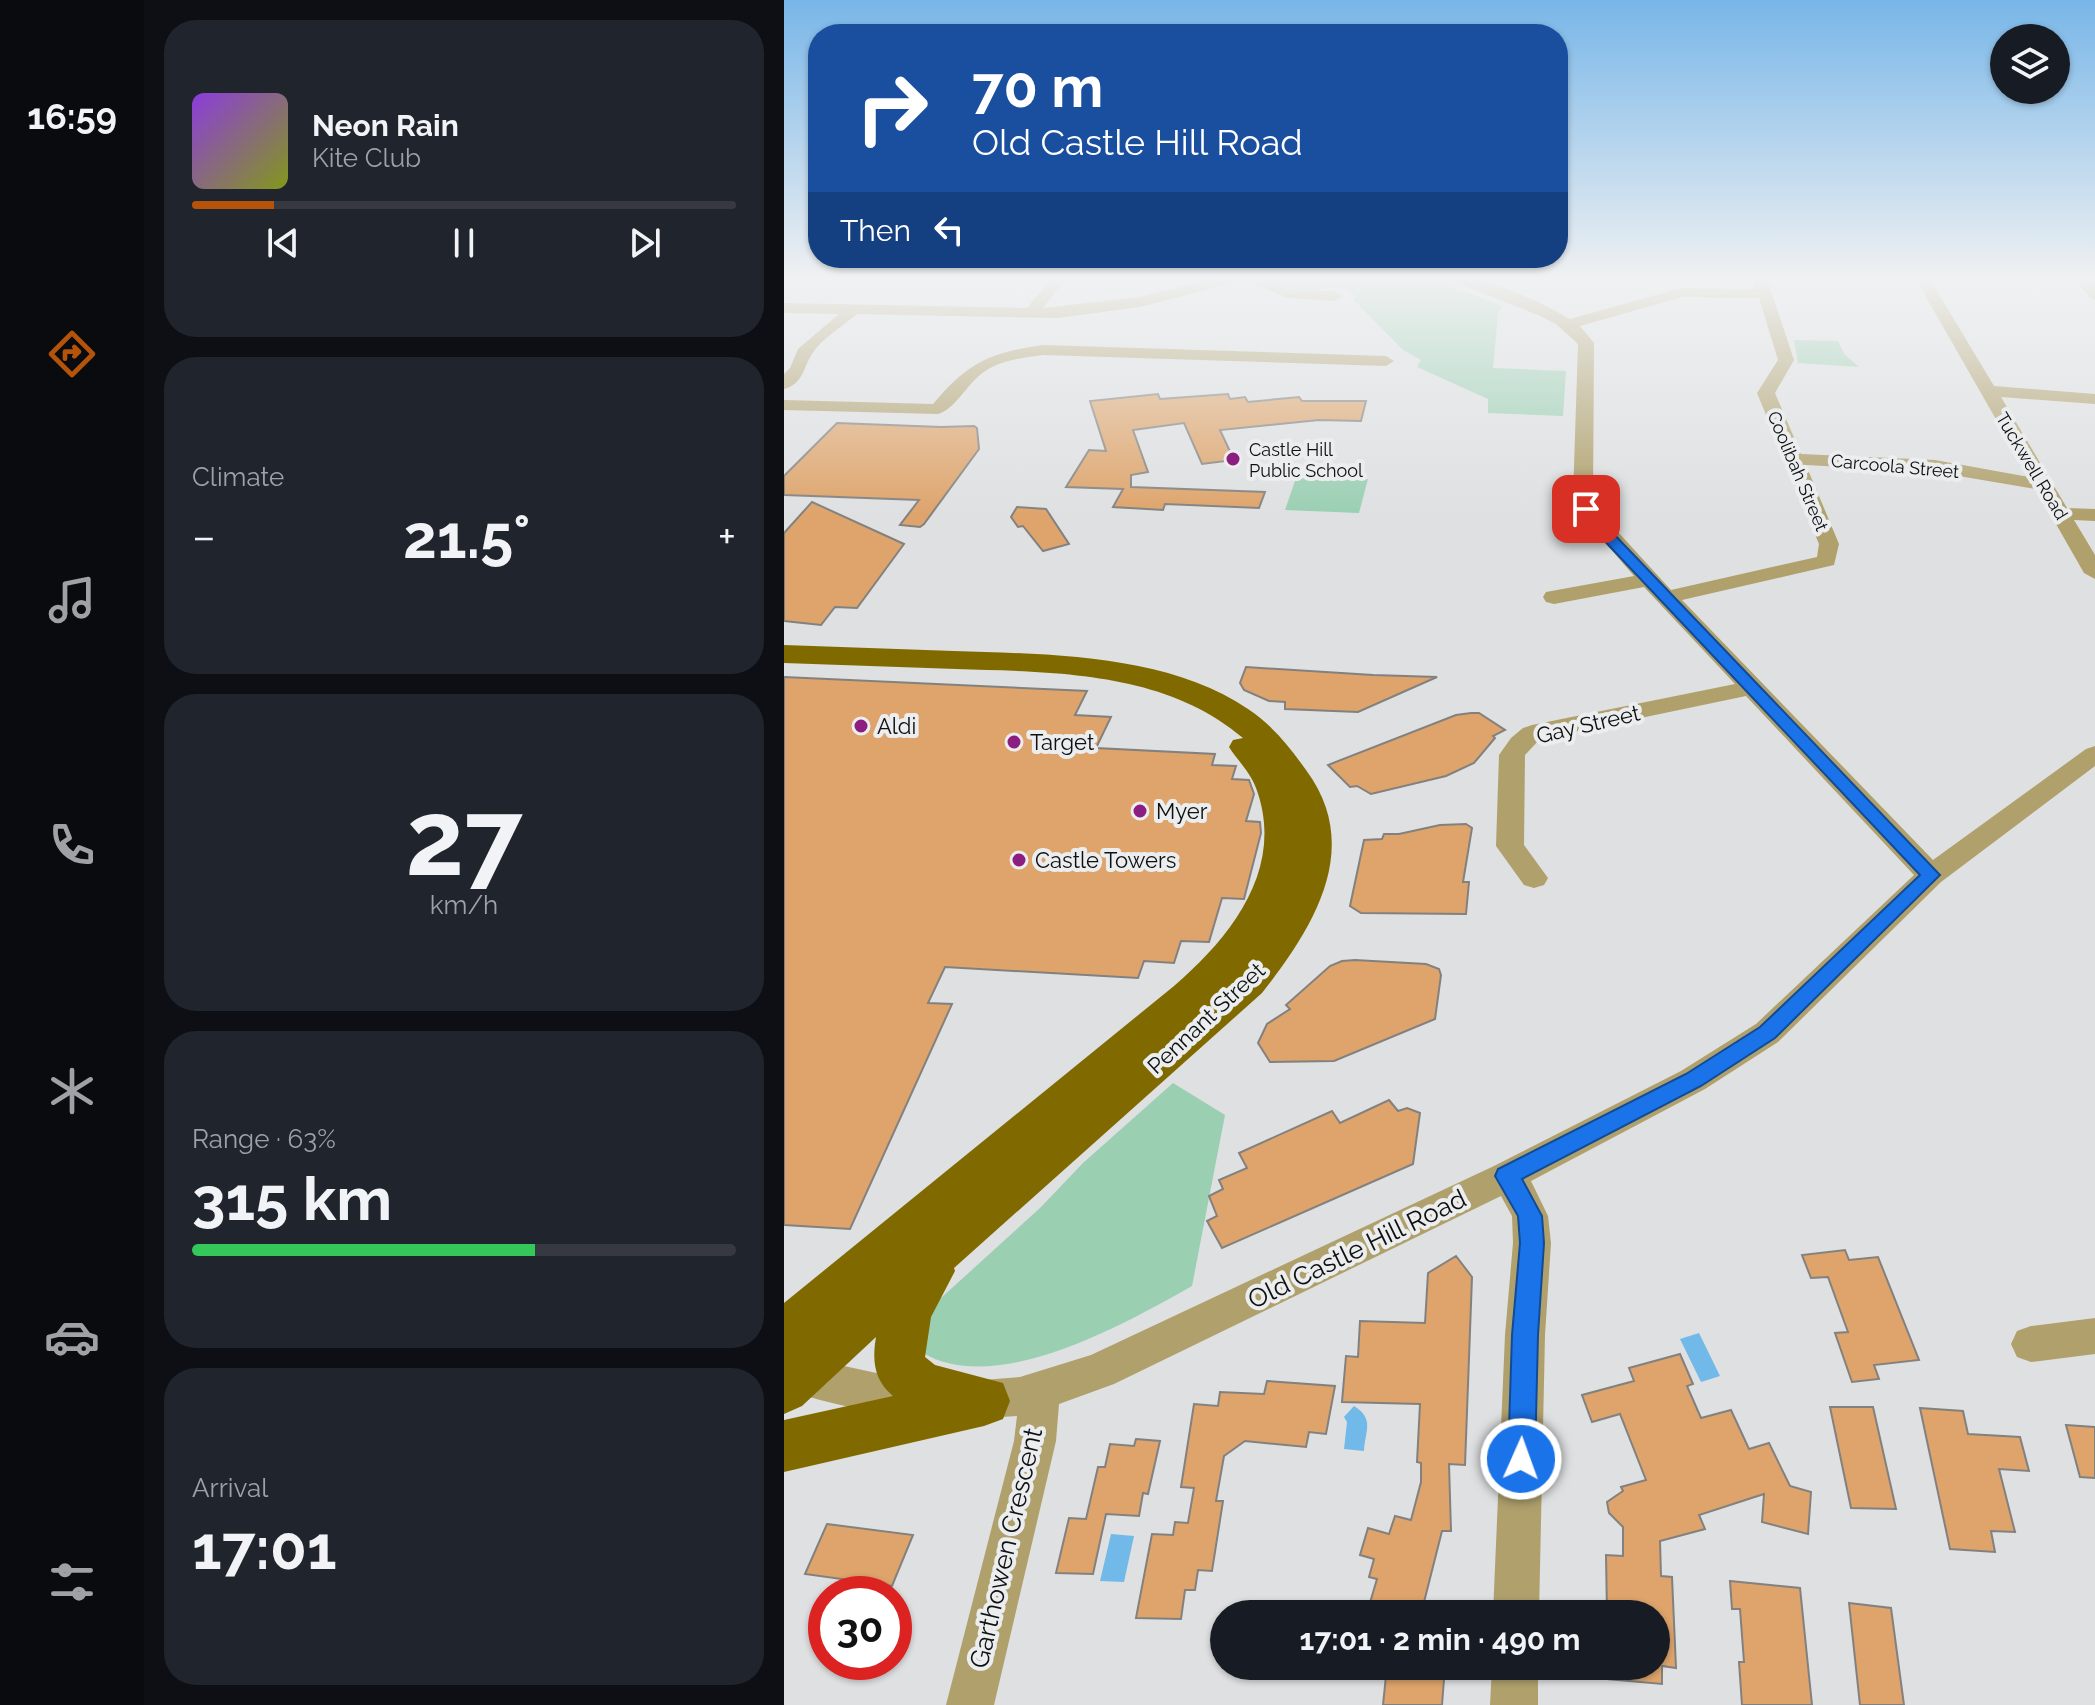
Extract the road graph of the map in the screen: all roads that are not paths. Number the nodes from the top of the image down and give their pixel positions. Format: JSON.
{"nodes":[{"id":1,"x":803,"y":356,"type":"edge"},
{"id":2,"x":1004,"y":356,"type":"edge"},
{"id":3,"x":1325,"y":356,"type":"edge"},
{"id":4,"x":1586,"y":356,"type":"edge"},
{"id":5,"x":1785,"y":356,"type":"edge"},
{"id":6,"x":1967,"y":356,"type":"edge"},
{"id":7,"x":1386,"y":361,"type":"dead end"},
{"id":8,"x":784,"y":384,"type":"edge"},
{"id":9,"x":1987,"y":391,"type":"junction"},
{"id":10,"x":2095,"y":399,"type":"edge"},
{"id":11,"x":784,"y":405,"type":"edge"},
{"id":12,"x":1794,"y":459,"type":"junction"},
{"id":13,"x":2044,"y":485,"type":"junction"},
{"id":14,"x":2062,"y":514,"type":"junction"},
{"id":15,"x":2095,"y":515,"type":"edge"},
{"id":16,"x":2095,"y":573,"type":"edge"},
{"id":17,"x":1650,"y":579,"type":"junction"},
{"id":18,"x":1554,"y":597,"type":"dead end"},
{"id":19,"x":1668,"y":597,"type":"junction"},
{"id":20,"x":784,"y":654,"type":"edge"},
{"id":21,"x":784,"y":668,"type":"edge"},
{"id":22,"x":1753,"y":687,"type":"junction"},
{"id":23,"x":2090,"y":766,"type":"edge"},
{"id":24,"x":1931,"y":875,"type":"junction"},
{"id":25,"x":1534,"y":878,"type":"dead end"},
{"id":26,"x":1507,"y":1176,"type":"junction"},
{"id":27,"x":947,"y":1246,"type":"junction"},
{"id":28,"x":2095,"y":1336,"type":"edge"},
{"id":29,"x":2031,"y":1344,"type":"dead end"},
{"id":30,"x":787,"y":1368,"type":"edge"},
{"id":31,"x":1040,"y":1392,"type":"junction"},
{"id":32,"x":984,"y":1401,"type":"junction"},
{"id":33,"x":784,"y":1446,"type":"edge"},
{"id":34,"x":1516,"y":1600,"type":"edge"},
{"id":35,"x":1515,"y":1680,"type":"edge"},
{"id":36,"x":970,"y":1705,"type":"edge"},
{"id":37,"x":1514,"y":1705,"type":"edge"}],
"edges":[{"from":1,"to":8,"type":"street"},
{"from":2,"to":11,"type":"street"},
{"from":3,"to":7,"type":"street"},
{"from":4,"to":17,"type":"street"},
{"from":5,"to":12,"type":"street","name":"Coolibah Street"},
{"from":6,"to":9,"type":"street","name":"Tuckwell Road"},
{"from":9,"to":10,"type":"street"},
{"from":9,"to":13,"type":"street","name":"Tuckwell Road"},
{"from":12,"to":13,"type":"street","name":"Carcoola Street"},
{"from":12,"to":19,"type":"street","name":"Coolibah Street"},
{"from":13,"to":14,"type":"street","name":"Tuckwell Road"},
{"from":14,"to":15,"type":"street"},
{"from":14,"to":16,"type":"street","name":"Tuckwell Road"},
{"from":17,"to":18,"type":"street"},
{"from":17,"to":19,"type":"street"},
{"from":19,"to":22,"type":"street"},
{"from":20,"to":27,"type":"main road","name":"Pennant Street"},
{"from":21,"to":30,"type":"main road","name":"Pennant Street"},
{"from":22,"to":24,"type":"street"},
{"from":22,"to":25,"type":"street","name":"Gay Street"},
{"from":23,"to":24,"type":"street","name":"Old Castle Hill Road"},
{"from":24,"to":26,"type":"street","name":"Old Castle Hill Road"},
{"from":26,"to":31,"type":"street","name":"Old Castle Hill Road"},
{"from":26,"to":34,"type":"street"},
{"from":27,"to":30,"type":"main road","name":"Pennant Street"},
{"from":27,"to":32,"type":"main road"},
{"from":28,"to":29,"type":"street"},
{"from":30,"to":32,"type":"street","name":"Old Castle Hill Road"},
{"from":31,"to":32,"type":"street","name":"Old Castle Hill Road"},
{"from":31,"to":36,"type":"street","name":"Garthowen Crescent"},
{"from":32,"to":33,"type":"main road"},
{"from":35,"to":37,"type":"street"}]}
